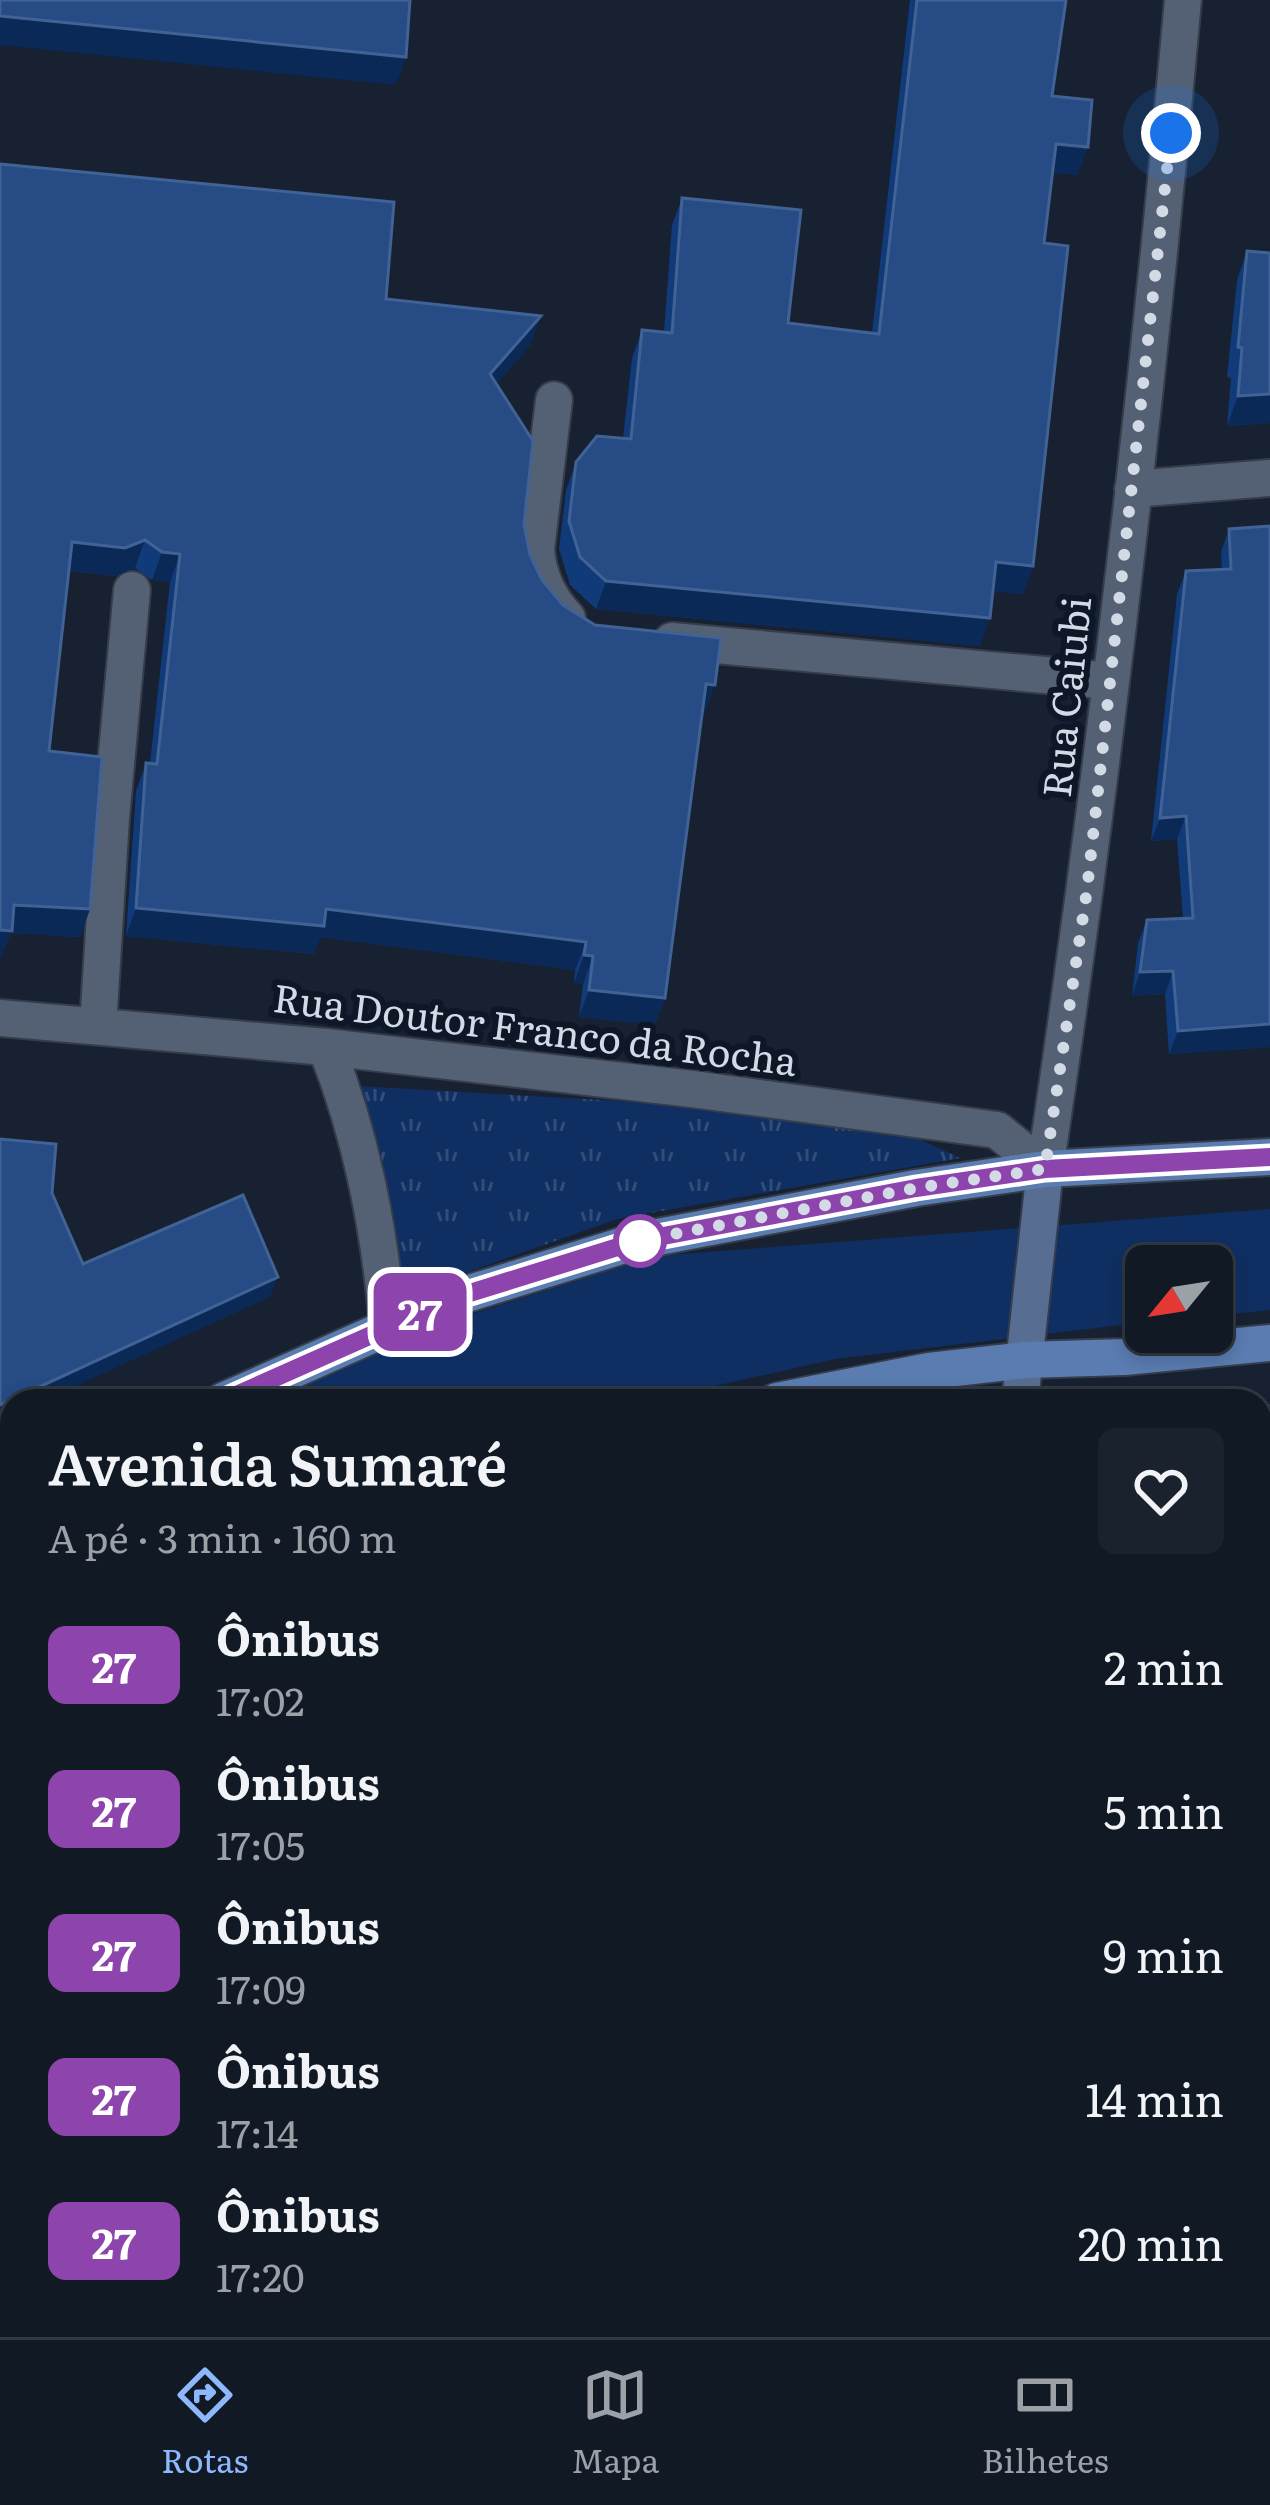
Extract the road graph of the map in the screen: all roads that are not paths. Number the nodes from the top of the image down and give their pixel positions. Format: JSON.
{"nodes":[{"id":1,"x":1183,"y":0,"type":"edge"},
{"id":2,"x":554,"y":400,"type":"dead end"},
{"id":3,"x":1270,"y":478,"type":"edge"},
{"id":4,"x":1133,"y":489,"type":"junction"},
{"id":5,"x":132,"y":590,"type":"dead end"},
{"id":6,"x":601,"y":633,"type":"edge"},
{"id":7,"x":643,"y":639,"type":"edge"},
{"id":8,"x":1111,"y":681,"type":"junction"},
{"id":9,"x":0,"y":1018,"type":"edge"},
{"id":10,"x":98,"y":1026,"type":"junction"},
{"id":11,"x":326,"y":1047,"type":"junction"},
{"id":12,"x":1270,"y":1157,"type":"edge"},
{"id":13,"x":1045,"y":1169,"type":"junction"},
{"id":14,"x":388,"y":1325,"type":"junction"},
{"id":15,"x":1270,"y":1343,"type":"edge"},
{"id":16,"x":1024,"y":1360,"type":"junction"},
{"id":17,"x":249,"y":1389,"type":"edge"},
{"id":18,"x":838,"y":1389,"type":"edge"},
{"id":19,"x":1021,"y":1389,"type":"edge"}],
"edges":[{"from":1,"to":4,"type":"street","name":"Rua Caiubi"},
{"from":2,"to":6,"type":"street"},
{"from":3,"to":4,"type":"street"},
{"from":4,"to":8,"type":"street","name":"Rua Caiubi"},
{"from":5,"to":10,"type":"street"},
{"from":7,"to":8,"type":"street"},
{"from":8,"to":13,"type":"street","name":"Rua Caiubi"},
{"from":9,"to":10,"type":"street","name":"Rua Doutor Franco da Rocha"},
{"from":10,"to":11,"type":"street","name":"Rua Doutor Franco da Rocha"},
{"from":11,"to":13,"type":"street","name":"Rua Doutor Franco da Rocha"},
{"from":11,"to":14,"type":"street"},
{"from":12,"to":13,"type":"main road"},
{"from":13,"to":14,"type":"main road"},
{"from":13,"to":16,"type":"main road","name":"Rua Caiubi"},
{"from":14,"to":17,"type":"main road"},
{"from":15,"to":16,"type":"main road"},
{"from":16,"to":18,"type":"main road"},
{"from":16,"to":19,"type":"main road","name":"Rua Caiubi"}]}
